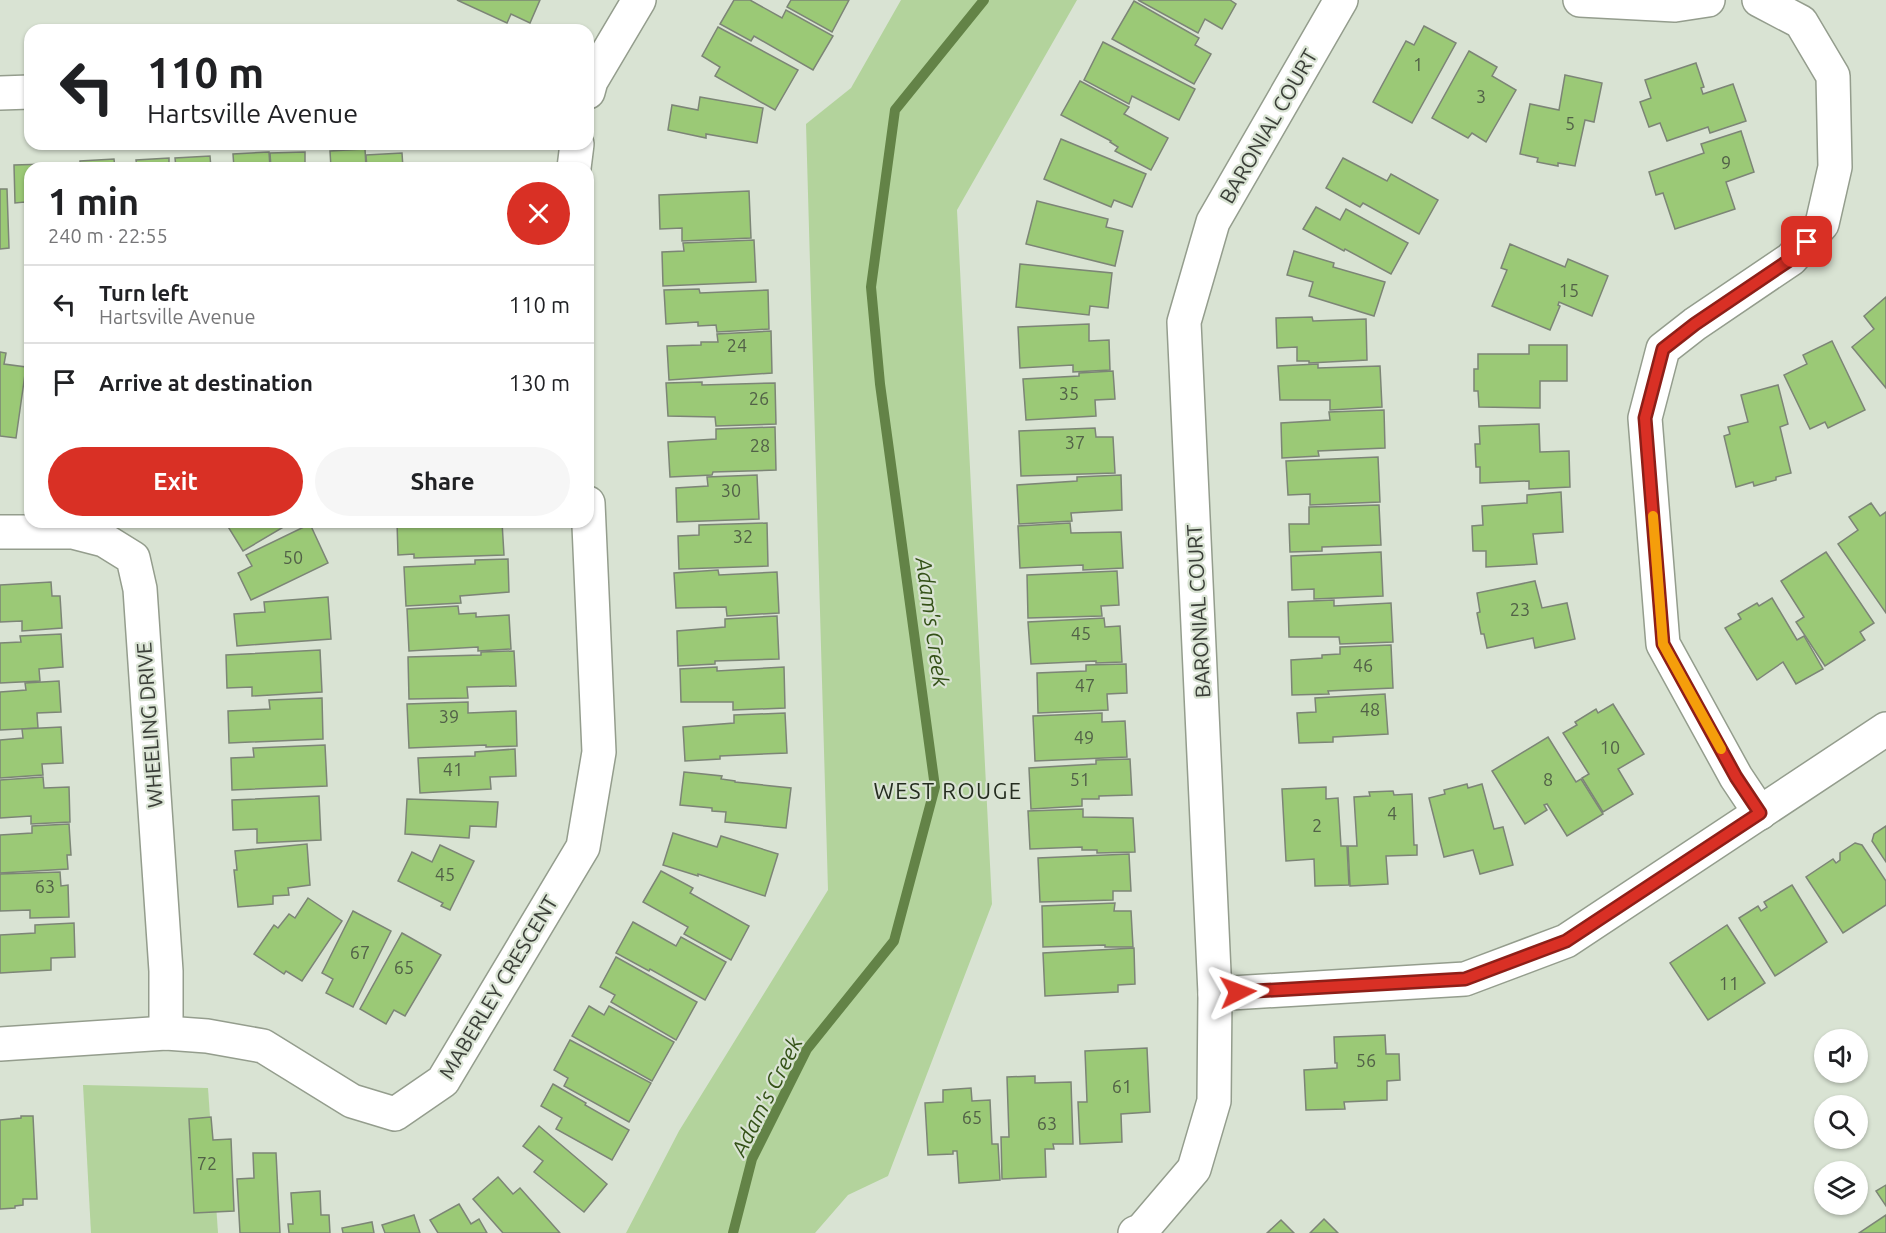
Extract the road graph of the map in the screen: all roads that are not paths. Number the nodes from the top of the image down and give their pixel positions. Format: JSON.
{"nodes":[{"id":1,"x":639,"y":0,"type":"edge"},
{"id":2,"x":1341,"y":0,"type":"edge"},
{"id":3,"x":1580,"y":0,"type":"edge"},
{"id":4,"x":1708,"y":0,"type":"edge"},
{"id":5,"x":1758,"y":0,"type":"edge"},
{"id":6,"x":594,"y":76,"type":"edge"},
{"id":7,"x":24,"y":92,"type":"edge"},
{"id":8,"x":0,"y":93,"type":"edge"},
{"id":9,"x":589,"y":528,"type":"edge"},
{"id":10,"x":0,"y":532,"type":"edge"},
{"id":11,"x":1886,"y":729,"type":"edge"},
{"id":12,"x":1760,"y":813,"type":"junction"},
{"id":13,"x":1215,"y":994,"type":"junction"},
{"id":14,"x":166,"y":1033,"type":"junction"},
{"id":15,"x":0,"y":1044,"type":"edge"},
{"id":16,"x":1135,"y":1233,"type":"edge"}],
"edges":[{"from":1,"to":6,"type":"street"},
{"from":2,"to":13,"type":"street","name":"BARONIAL COURT"},
{"from":3,"to":4,"type":"street"},
{"from":5,"to":12,"type":"street"},
{"from":7,"to":8,"type":"street"},
{"from":9,"to":14,"type":"street","name":"MABERLEY CRESCENT"},
{"from":10,"to":14,"type":"street","name":"WHEELING DRIVE"},
{"from":11,"to":12,"type":"street"},
{"from":12,"to":13,"type":"street"},
{"from":13,"to":16,"type":"street","name":"BARONIAL COURT"},
{"from":14,"to":15,"type":"street","name":"MABERLEY CRESCENT"}]}
